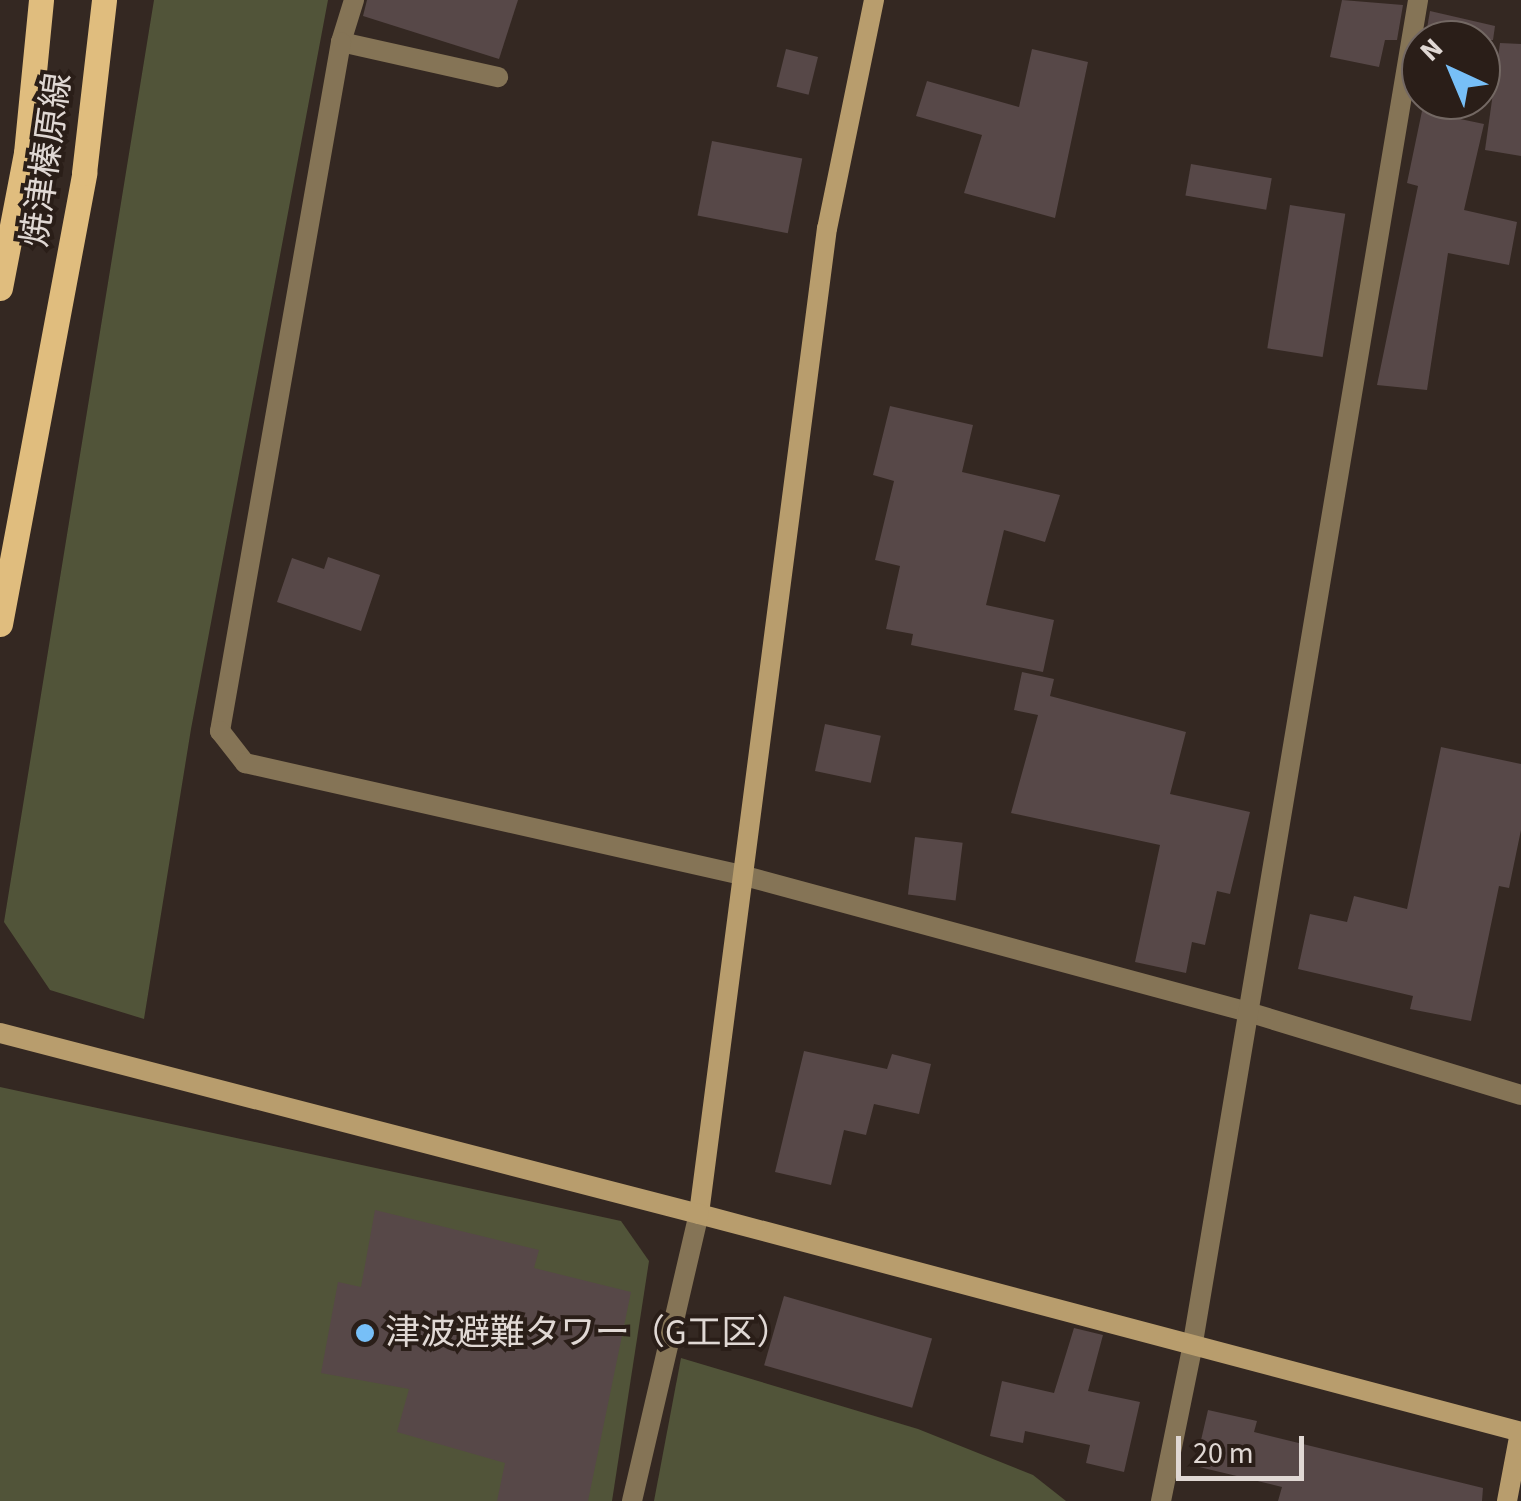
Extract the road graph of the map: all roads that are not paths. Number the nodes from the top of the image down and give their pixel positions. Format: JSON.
{"nodes":[{"id":1,"x":41,"y":0,"type":"edge"},
{"id":2,"x":104,"y":0,"type":"edge"},
{"id":3,"x":354,"y":0,"type":"edge"},
{"id":4,"x":874,"y":0,"type":"edge"},
{"id":5,"x":1418,"y":0,"type":"edge"},
{"id":6,"x":341,"y":42,"type":"junction"},
{"id":7,"x":498,"y":77,"type":"dead end"},
{"id":8,"x":0,"y":288,"type":"edge"},
{"id":9,"x":0,"y":624,"type":"edge"},
{"id":10,"x":741,"y":875,"type":"junction"},
{"id":11,"x":1248,"y":1012,"type":"junction"},
{"id":12,"x":0,"y":1033,"type":"edge"},
{"id":13,"x":1521,"y":1095,"type":"edge"},
{"id":14,"x":699,"y":1214,"type":"junction"},
{"id":15,"x":1192,"y":1348,"type":"junction"},
{"id":16,"x":1521,"y":1417,"type":"edge"},
{"id":17,"x":1521,"y":1432,"type":"edge"},
{"id":18,"x":632,"y":1501,"type":"edge"},
{"id":19,"x":1160,"y":1501,"type":"edge"},
{"id":20,"x":1506,"y":1501,"type":"edge"}],
"edges":[{"from":1,"to":8,"type":"main road","name":"焼津榛原線"},
{"from":2,"to":9,"type":"main road","name":"焼津榛原線"},
{"from":3,"to":6,"type":"street"},
{"from":4,"to":10,"type":"street"},
{"from":5,"to":11,"type":"street"},
{"from":6,"to":7,"type":"street"},
{"from":6,"to":10,"type":"street"},
{"from":10,"to":11,"type":"street"},
{"from":10,"to":14,"type":"street"},
{"from":11,"to":13,"type":"street"},
{"from":11,"to":15,"type":"street"},
{"from":12,"to":14,"type":"street"},
{"from":14,"to":15,"type":"street"},
{"from":14,"to":18,"type":"street"},
{"from":15,"to":17,"type":"street"},
{"from":15,"to":19,"type":"street"},
{"from":16,"to":17,"type":"street"},
{"from":17,"to":20,"type":"street"}]}
